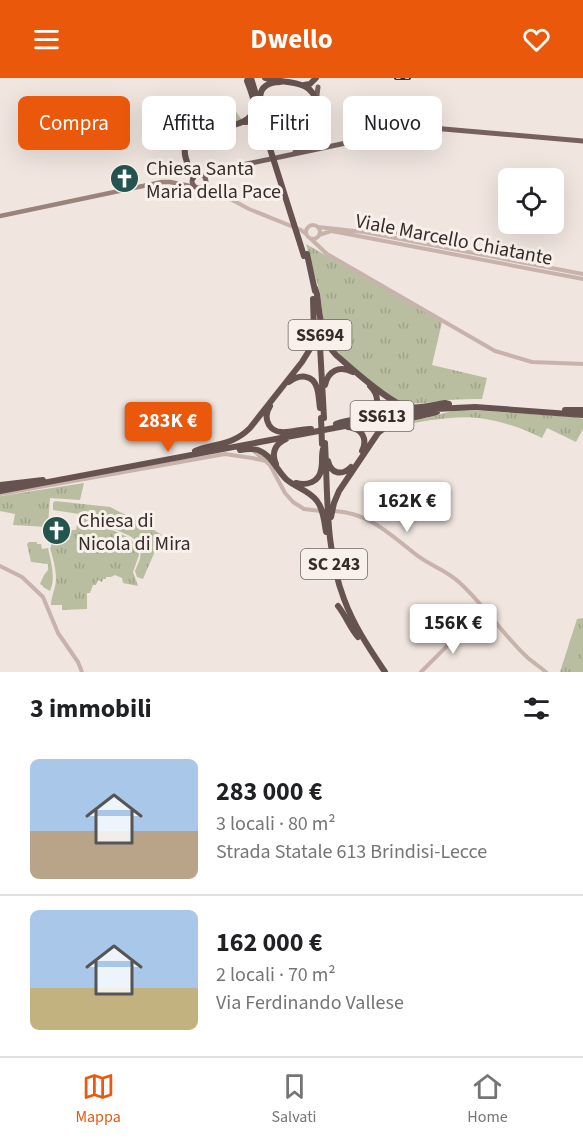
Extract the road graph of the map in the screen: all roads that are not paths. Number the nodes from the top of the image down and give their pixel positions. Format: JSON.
{"nodes":[{"id":1,"x":249,"y":78,"type":"edge"},
{"id":2,"x":265,"y":78,"type":"edge"},
{"id":3,"x":316,"y":78,"type":"edge"},
{"id":4,"x":280,"y":82,"type":"junction"},
{"id":5,"x":307,"y":86,"type":"junction"},
{"id":6,"x":318,"y":87,"type":"joint"},
{"id":7,"x":255,"y":96,"type":"edge"},
{"id":8,"x":259,"y":96,"type":"edge"},
{"id":9,"x":315,"y":96,"type":"edge"},
{"id":10,"x":317,"y":96,"type":"edge"},
{"id":11,"x":242,"y":122,"type":"junction"},
{"id":12,"x":583,"y":141,"type":"edge"},
{"id":13,"x":331,"y":144,"type":"edge"},
{"id":14,"x":338,"y":144,"type":"junction"},
{"id":15,"x":331,"y":146,"type":"edge"},
{"id":16,"x":271,"y":150,"type":"edge"},
{"id":17,"x":273,"y":150,"type":"edge"},
{"id":18,"x":297,"y":150,"type":"edge"},
{"id":19,"x":312,"y":150,"type":"edge"},
{"id":20,"x":292,"y":154,"type":"junction"},
{"id":21,"x":272,"y":155,"type":"junction"},
{"id":22,"x":189,"y":169,"type":"junction"},
{"id":23,"x":193,"y":179,"type":"junction"},
{"id":24,"x":203,"y":179,"type":"junction"},
{"id":25,"x":181,"y":184,"type":"junction"},
{"id":26,"x":195,"y":187,"type":"junction"},
{"id":27,"x":0,"y":216,"type":"edge"},
{"id":28,"x":292,"y":227,"type":"junction"},
{"id":29,"x":318,"y":227,"type":"junction"},
{"id":30,"x":307,"y":228,"type":"junction"},
{"id":31,"x":306,"y":234,"type":"junction"},
{"id":32,"x":319,"y":236,"type":"junction"},
{"id":33,"x":311,"y":239,"type":"junction"},
{"id":34,"x":322,"y":251,"type":"junction"},
{"id":35,"x":305,"y":255,"type":"junction"},
{"id":36,"x":583,"y":274,"type":"edge"},
{"id":37,"x":583,"y":279,"type":"edge"},
{"id":38,"x":315,"y":288,"type":"junction"},
{"id":39,"x":314,"y":299,"type":"junction"},
{"id":40,"x":583,"y":364,"type":"edge"},
{"id":41,"x":449,"y":404,"type":"junction"},
{"id":42,"x":489,"y":407,"type":"junction"},
{"id":43,"x":322,"y":410,"type":"junction"},
{"id":44,"x":582,"y":413,"type":"edge"},
{"id":45,"x":322,"y":418,"type":"joint"},
{"id":46,"x":333,"y":427,"type":"junction"},
{"id":47,"x":312,"y":431,"type":"junction"},
{"id":48,"x":324,"y":446,"type":"junction"},
{"id":49,"x":240,"y":450,"type":"junction"},
{"id":50,"x":194,"y":453,"type":"junction"},
{"id":51,"x":255,"y":457,"type":"junction"},
{"id":52,"x":0,"y":489,"type":"edge"},
{"id":53,"x":335,"y":511,"type":"dead end"},
{"id":54,"x":321,"y":512,"type":"dead end"},
{"id":55,"x":329,"y":541,"type":"junction"},
{"id":56,"x":0,"y":566,"type":"edge"},
{"id":57,"x":474,"y":598,"type":"junction"},
{"id":58,"x":338,"y":606,"type":"dead end"},
{"id":59,"x":484,"y":610,"type":"junction"},
{"id":60,"x":476,"y":617,"type":"junction"},
{"id":61,"x":493,"y":619,"type":"junction"},
{"id":62,"x":358,"y":637,"type":"junction"},
{"id":63,"x":383,"y":670,"type":"edge"},
{"id":64,"x":82,"y":672,"type":"edge"},
{"id":65,"x":421,"y":672,"type":"edge"},
{"id":66,"x":546,"y":672,"type":"edge"}],
"edges":[{"from":1,"to":7,"type":"highway","number":"SS694"},
{"from":1,"to":11,"type":"highway"},
{"from":2,"to":4,"type":"highway"},
{"from":3,"to":5,"type":"highway"},
{"from":4,"to":5,"type":"highway"},
{"from":4,"to":8,"type":"highway"},
{"from":5,"to":6,"type":"highway"},
{"from":5,"to":9,"type":"highway"},
{"from":6,"to":10,"type":"main road"},
{"from":11,"to":21,"type":"highway","bridge":true},
{"from":11,"to":22,"type":"highway"},
{"from":12,"to":14,"type":"main road"},
{"from":13,"to":14,"type":"main road"},
{"from":14,"to":15,"type":"main road"},
{"from":16,"to":21,"type":"highway","number":"SS694","bridge":true},
{"from":17,"to":35,"type":"highway","number":"SS694","bridge":true},
{"from":18,"to":20,"type":"main road"},
{"from":19,"to":20,"type":"main road"},
{"from":20,"to":24,"type":"main road"},
{"from":21,"to":35,"type":"highway","number":"SS694","bridge":true},
{"from":22,"to":23,"type":"highway"},
{"from":22,"to":24,"type":"highway"},
{"from":23,"to":24,"type":"main road"},
{"from":23,"to":25,"type":"main road"},
{"from":23,"to":26,"type":"main road"},
{"from":24,"to":26,"type":"main road"},
{"from":24,"to":28,"type":"street"},
{"from":25,"to":26,"type":"main road"},
{"from":25,"to":27,"type":"main road"},
{"from":28,"to":30,"type":"street","name":"Viale Marcello Chiatante"},
{"from":28,"to":31,"type":"street"},
{"from":29,"to":30,"type":"street","name":"Viale Marcello Chiatante"},
{"from":29,"to":32,"type":"street"},
{"from":29,"to":36,"type":"street","name":"Viale Marcello Chiatante"},
{"from":30,"to":31,"type":"street"},
{"from":31,"to":33,"type":"street"},
{"from":32,"to":33,"type":"street","name":"Viale Marcello Chiatante"},
{"from":32,"to":34,"type":"street"},
{"from":32,"to":37,"type":"street","name":"Viale Marcello Chiatante"},
{"from":33,"to":34,"type":"street"},
{"from":34,"to":40,"type":"street"},
{"from":35,"to":38,"type":"highway","number":"SS694"},
{"from":35,"to":39,"type":"highway","number":"SS694"},
{"from":38,"to":41,"type":"highway"},
{"from":38,"to":43,"type":"highway","number":"SS694"},
{"from":39,"to":43,"type":"highway","number":"SS694"},
{"from":39,"to":50,"type":"highway"},
{"from":41,"to":44,"type":"highway","number":"SS613"},
{"from":41,"to":46,"type":"highway","number":"SS613"},
{"from":42,"to":44,"type":"highway","number":"SS613"},
{"from":42,"to":46,"type":"highway","number":"SS613"},
{"from":42,"to":55,"type":"highway"},
{"from":43,"to":45,"type":"highway","number":"SS694"},
{"from":43,"to":46,"type":"highway"},
{"from":43,"to":47,"type":"highway"},
{"from":45,"to":48,"type":"highway","number":"SC 243","bridge":true},
{"from":46,"to":47,"type":"highway","number":"SS613"},
{"from":46,"to":48,"type":"highway"},
{"from":47,"to":48,"type":"highway"},
{"from":47,"to":50,"type":"highway","number":"SS613"},
{"from":48,"to":55,"type":"highway","number":"SC 243"},
{"from":49,"to":50,"type":"highway"},
{"from":49,"to":51,"type":"street"},
{"from":49,"to":55,"type":"highway"},
{"from":50,"to":52,"type":"highway","number":"SS613"},
{"from":50,"to":52,"type":"highway","number":"SS613"},
{"from":51,"to":52,"type":"street"},
{"from":51,"to":54,"type":"street"},
{"from":53,"to":57,"type":"street"},
{"from":55,"to":62,"type":"highway","number":"SC 243"},
{"from":55,"to":63,"type":"highway","number":"SC 243"},
{"from":56,"to":64,"type":"street"},
{"from":57,"to":59,"type":"street"},
{"from":57,"to":60,"type":"street"},
{"from":58,"to":62,"type":"highway"},
{"from":59,"to":60,"type":"street"},
{"from":59,"to":61,"type":"street"},
{"from":60,"to":61,"type":"street"},
{"from":60,"to":65,"type":"street"},
{"from":61,"to":66,"type":"street"},
{"from":62,"to":63,"type":"highway","number":"SC 243"}]}
